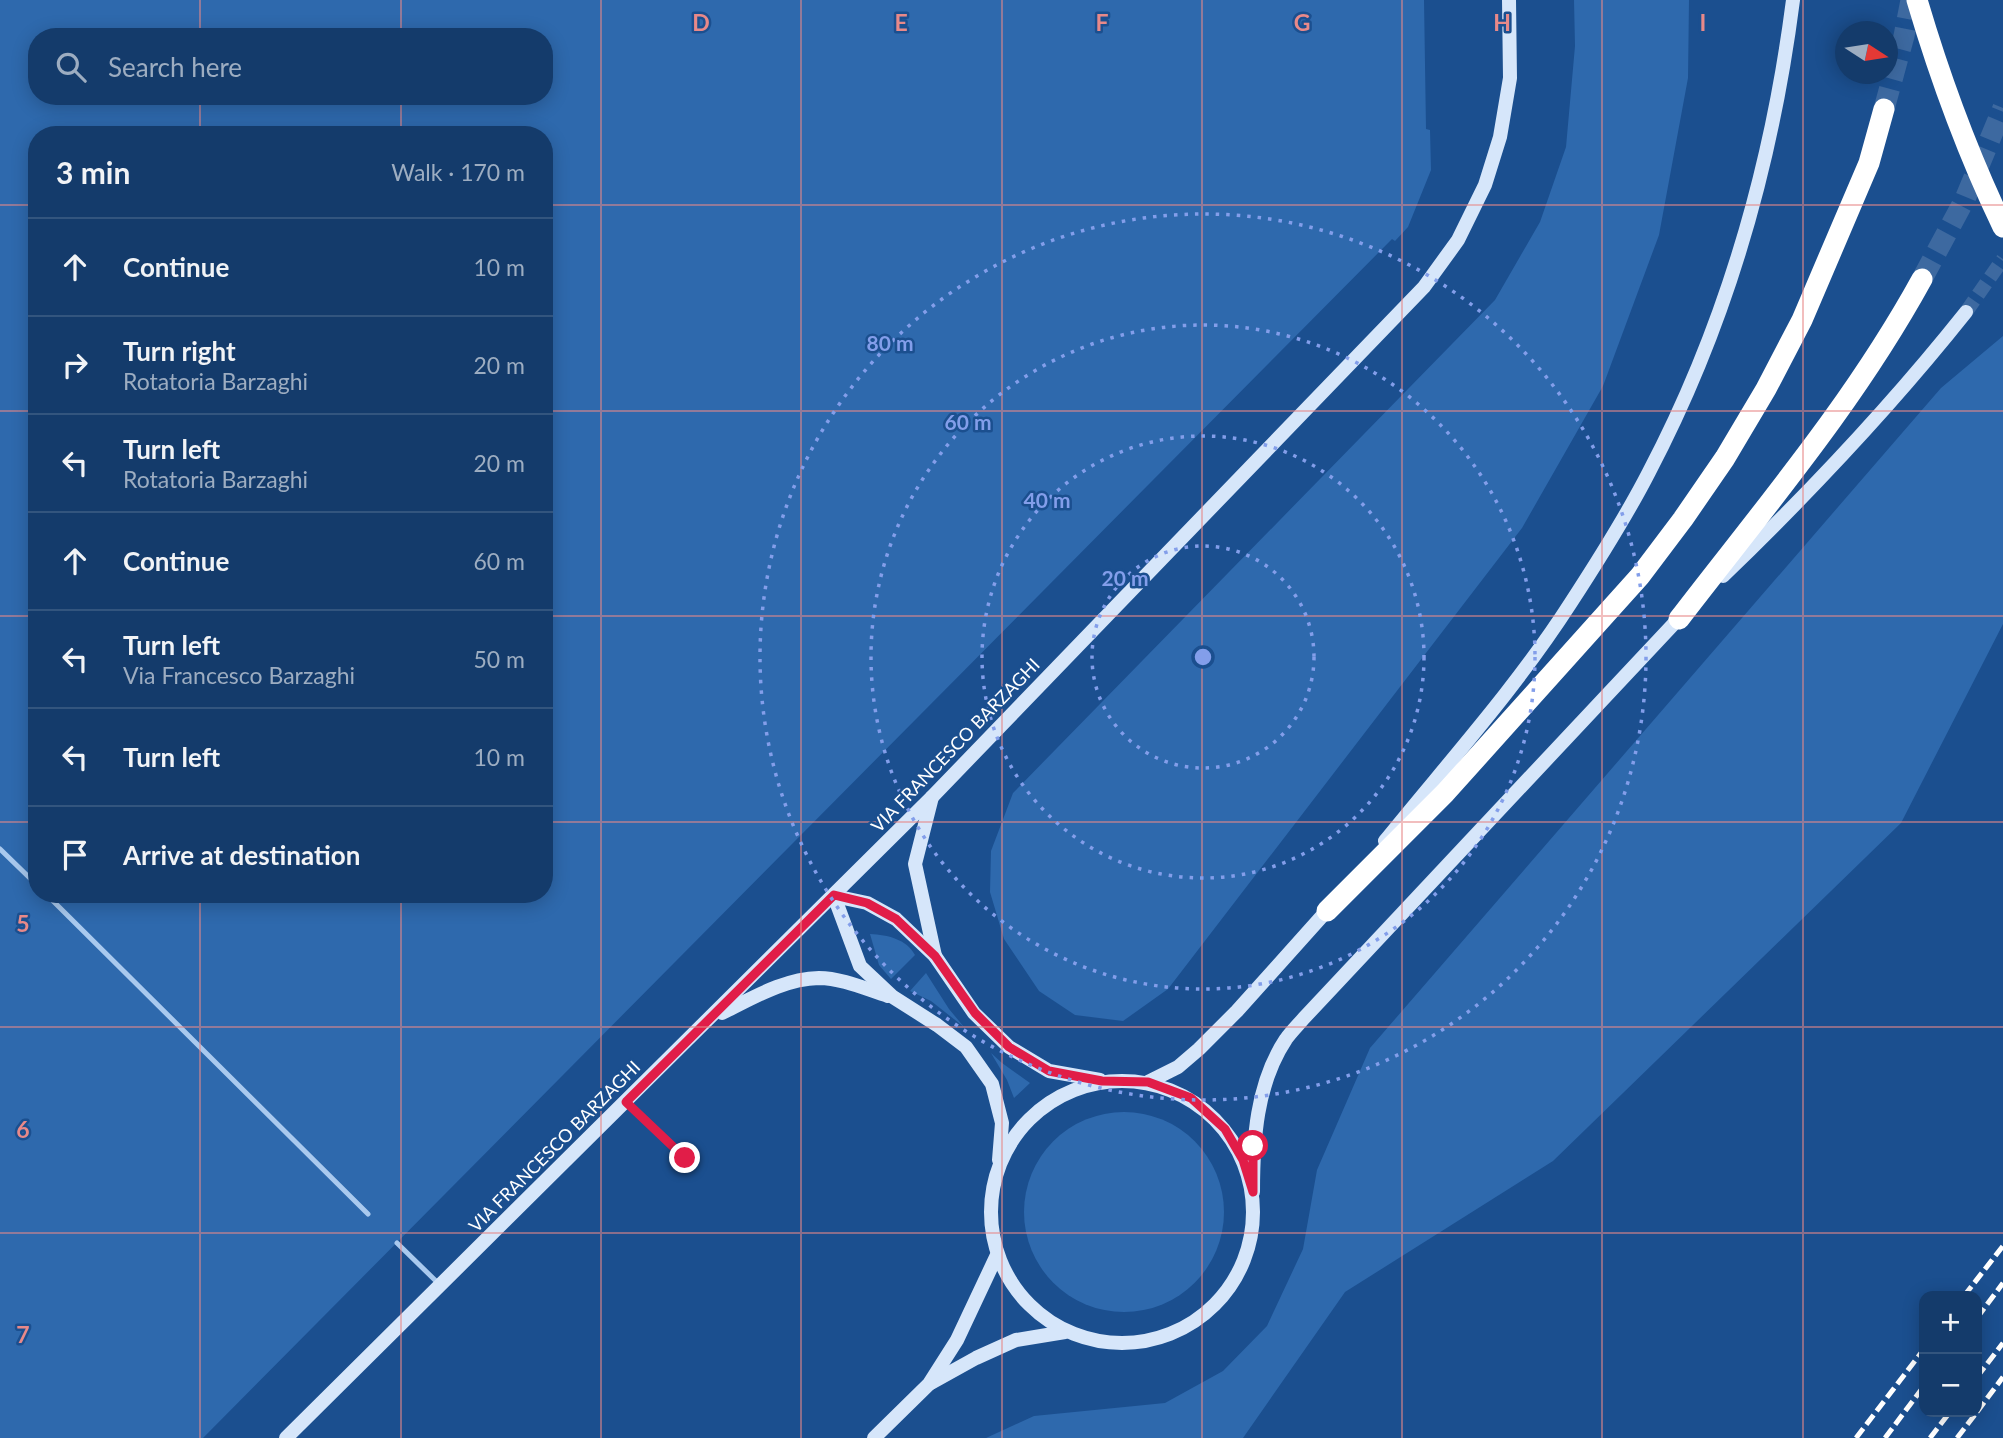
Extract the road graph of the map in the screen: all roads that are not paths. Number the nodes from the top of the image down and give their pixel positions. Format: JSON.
{"nodes":[{"id":1,"x":1508,"y":0,"type":"edge"},
{"id":2,"x":1793,"y":0,"type":"edge"},
{"id":3,"x":1917,"y":0,"type":"edge"},
{"id":4,"x":1884,"y":109,"type":"tunnel mouth"},
{"id":5,"x":2003,"y":227,"type":"edge"},
{"id":6,"x":1922,"y":279,"type":"tunnel mouth"},
{"id":7,"x":1966,"y":312,"type":"tunnel mouth"},
{"id":8,"x":1678,"y":619,"type":"junction"},
{"id":9,"x":932,"y":797,"type":"junction"},
{"id":10,"x":0,"y":849,"type":"edge"},
{"id":11,"x":28,"y":876,"type":"edge"},
{"id":12,"x":834,"y":895,"type":"junction"},
{"id":13,"x":55,"y":903,"type":"edge"},
{"id":14,"x":1327,"y":911,"type":"junction"},
{"id":15,"x":935,"y":956,"type":"junction"},
{"id":16,"x":893,"y":998,"type":"junction"},
{"id":17,"x":711,"y":1018,"type":"junction"},
{"id":18,"x":1102,"y":1081,"type":"junction"},
{"id":19,"x":1148,"y":1082,"type":"junction"},
{"id":20,"x":626,"y":1102,"type":"junction"},
{"id":21,"x":685,"y":1158,"type":"dead end"},
{"id":22,"x":999,"y":1164,"type":"junction"},
{"id":23,"x":1253,"y":1192,"type":"junction"},
{"id":24,"x":368,"y":1214,"type":"dead end"},
{"id":25,"x":397,"y":1243,"type":"dead end"},
{"id":26,"x":997,"y":1255,"type":"junction"},
{"id":27,"x":441,"y":1286,"type":"junction"},
{"id":28,"x":1065,"y":1332,"type":"junction"},
{"id":29,"x":929,"y":1384,"type":"junction"},
{"id":30,"x":286,"y":1438,"type":"edge"},
{"id":31,"x":874,"y":1438,"type":"edge"}],
"edges":[{"from":1,"to":9,"type":"street","name":"VIA FRANCESCO BARZAGHI"},
{"from":2,"to":14,"type":"street"},
{"from":3,"to":5,"type":"highway"},
{"from":4,"to":14,"type":"highway"},
{"from":6,"to":8,"type":"highway"},
{"from":7,"to":8,"type":"street"},
{"from":8,"to":23,"type":"street"},
{"from":9,"to":12,"type":"street","name":"VIA FRANCESCO BARZAGHI"},
{"from":9,"to":15,"type":"street"},
{"from":10,"to":11,"type":"lane"},
{"from":12,"to":15,"type":"street"},
{"from":12,"to":16,"type":"street"},
{"from":12,"to":17,"type":"street","name":"VIA FRANCESCO BARZAGHI"},
{"from":13,"to":24,"type":"lane"},
{"from":14,"to":19,"type":"street"},
{"from":15,"to":18,"type":"street"},
{"from":16,"to":17,"type":"street"},
{"from":16,"to":22,"type":"street"},
{"from":17,"to":20,"type":"street","name":"VIA FRANCESCO BARZAGHI"},
{"from":18,"to":19,"type":"street"},
{"from":18,"to":22,"type":"street"},
{"from":19,"to":23,"type":"street"},
{"from":20,"to":21,"type":"lane"},
{"from":20,"to":27,"type":"street","name":"VIA FRANCESCO BARZAGHI"},
{"from":22,"to":26,"type":"street"},
{"from":23,"to":28,"type":"street"},
{"from":25,"to":27,"type":"lane"},
{"from":26,"to":28,"type":"street"},
{"from":26,"to":29,"type":"street"},
{"from":27,"to":30,"type":"street","name":"VIA FRANCESCO BARZAGHI"},
{"from":28,"to":29,"type":"street"},
{"from":29,"to":31,"type":"street"}]}
